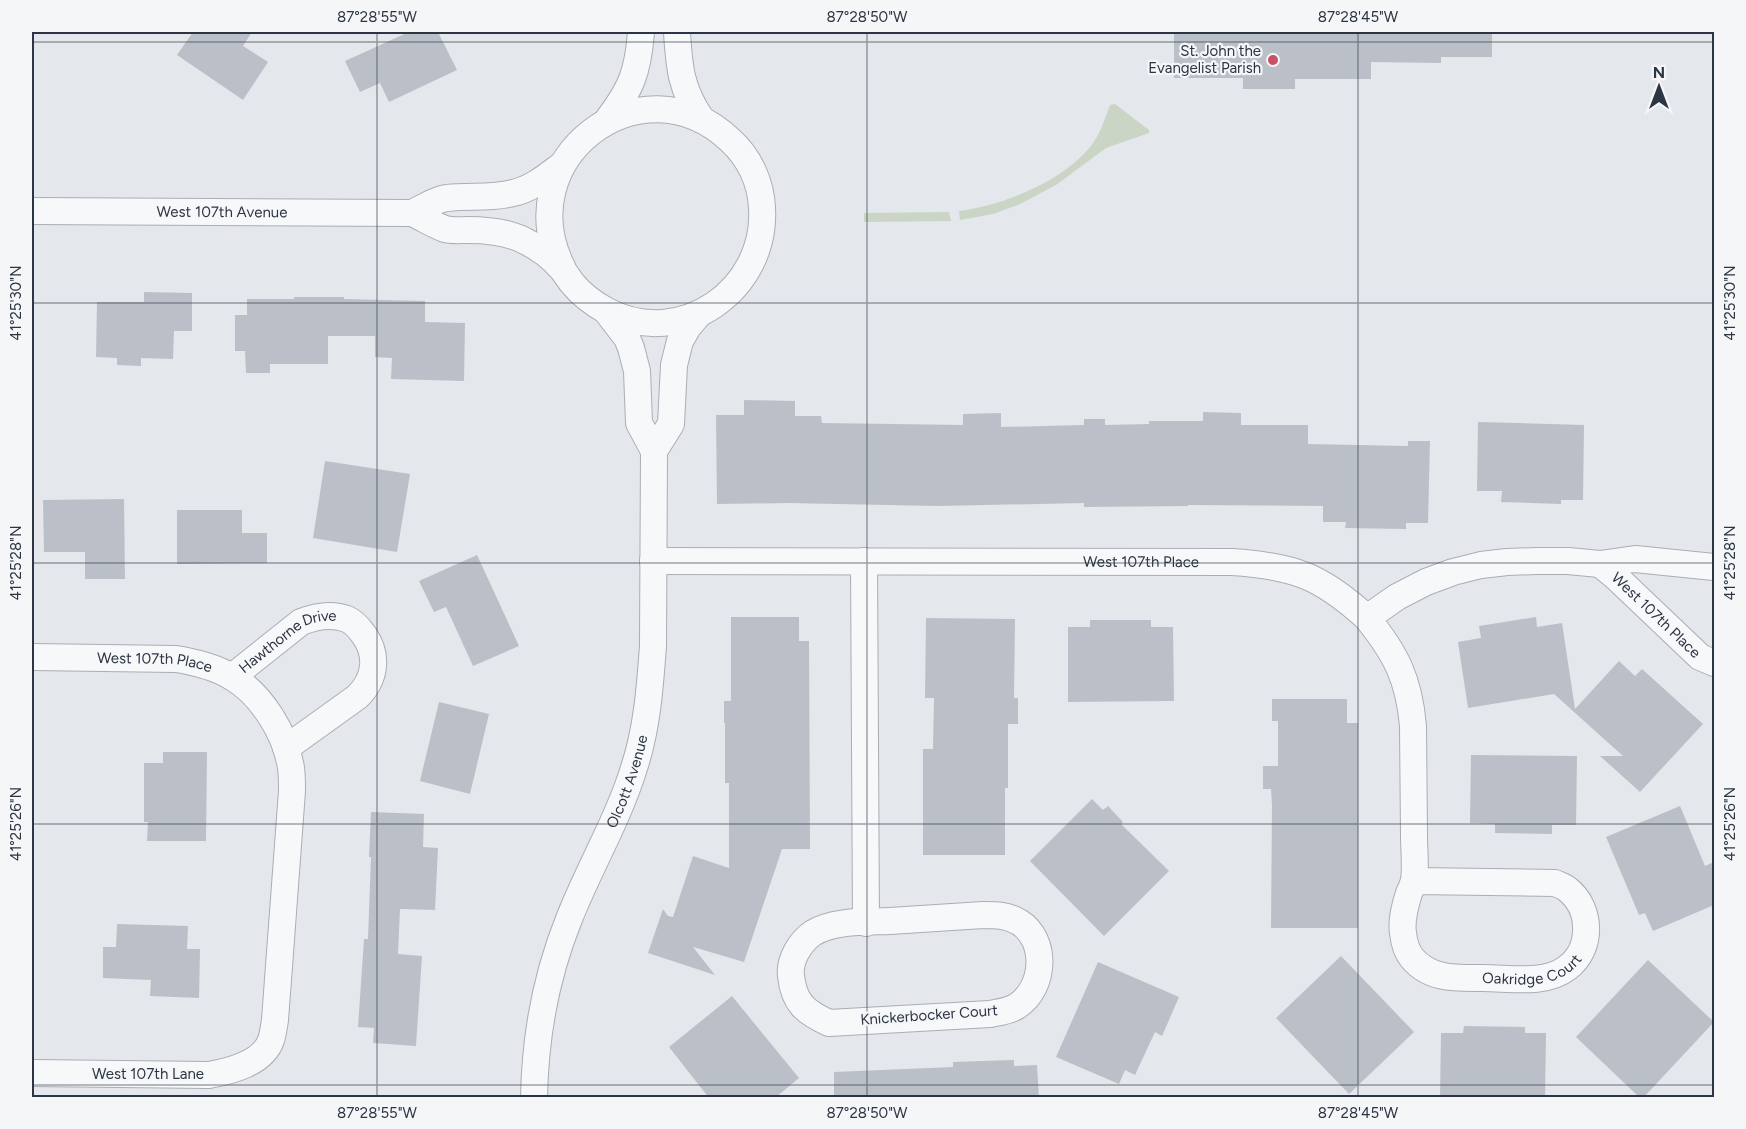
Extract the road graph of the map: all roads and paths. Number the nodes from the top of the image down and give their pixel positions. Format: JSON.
{"nodes":[{"id":1,"x":641,"y":32,"type":"edge"},
{"id":2,"x":677,"y":32,"type":"edge"},
{"id":3,"x":702,"y":120,"type":"junction"},
{"id":4,"x":606,"y":122,"type":"junction"},
{"id":5,"x":562,"y":165,"type":"junction"},
{"id":6,"x":32,"y":211,"type":"edge"},
{"id":7,"x":412,"y":213,"type":"junction"},
{"id":8,"x":563,"y":269,"type":"junction"},
{"id":9,"x":608,"y":312,"type":"junction"},
{"id":10,"x":699,"y":314,"type":"junction"},
{"id":11,"x":654,"y":451,"type":"junction"},
{"id":12,"x":653,"y":561,"type":"junction"},
{"id":13,"x":864,"y":561,"type":"junction"},
{"id":14,"x":1600,"y":564,"type":"junction"},
{"id":15,"x":1714,"y":567,"type":"edge"},
{"id":16,"x":1367,"y":618,"type":"junction"},
{"id":17,"x":32,"y":657,"type":"edge"},
{"id":18,"x":1714,"y":663,"type":"edge"},
{"id":19,"x":232,"y":677,"type":"junction"},
{"id":20,"x":286,"y":748,"type":"junction"},
{"id":21,"x":1414,"y":881,"type":"junction"},
{"id":22,"x":866,"y":923,"type":"junction"},
{"id":23,"x":32,"y":1073,"type":"edge"},
{"id":24,"x":534,"y":1098,"type":"edge"}],
"edges":[{"from":1,"to":4,"type":"street"},
{"from":2,"to":3,"type":"street"},
{"from":3,"to":4,"type":"street"},
{"from":3,"to":10,"type":"street"},
{"from":4,"to":5,"type":"street"},
{"from":5,"to":7,"type":"street","name":"West 107th Avenue"},
{"from":5,"to":8,"type":"street"},
{"from":6,"to":7,"type":"street","name":"West 107th Avenue"},
{"from":7,"to":8,"type":"street","name":"West 107th Avenue"},
{"from":8,"to":9,"type":"street"},
{"from":9,"to":10,"type":"street"},
{"from":9,"to":11,"type":"street","name":"Olcott Avenue"},
{"from":10,"to":11,"type":"street"},
{"from":11,"to":12,"type":"street","name":"Olcott Avenue"},
{"from":12,"to":13,"type":"street","name":"West 107th Place"},
{"from":12,"to":24,"type":"street","name":"Olcott Avenue"},
{"from":13,"to":16,"type":"street","name":"West 107th Place"},
{"from":13,"to":22,"type":"street"},
{"from":14,"to":15,"type":"street","name":"West 107th Place"},
{"from":14,"to":16,"type":"street","name":"West 107th Place"},
{"from":14,"to":18,"type":"street","name":"West 107th Place"},
{"from":16,"to":21,"type":"street","name":"Oakridge Court"},
{"from":17,"to":19,"type":"street","name":"West 107th Place"},
{"from":19,"to":20,"type":"street","name":"West 107th Place"},
{"from":19,"to":20,"type":"street","name":"Hawthorne Drive"},
{"from":20,"to":23,"type":"street","name":"West 107th Lane"},
{"from":21,"to":21,"type":"street","name":"Oakridge Court"},
{"from":22,"to":22,"type":"street","name":"Knickerbocker Court"}]}
